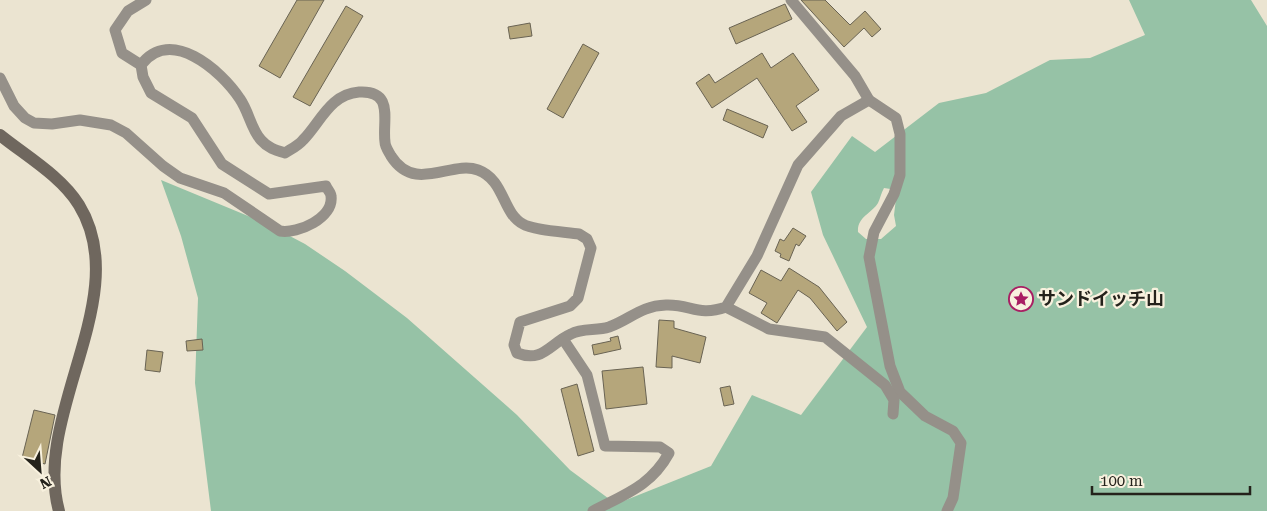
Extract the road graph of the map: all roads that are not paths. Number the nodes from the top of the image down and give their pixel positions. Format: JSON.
{"nodes":[{"id":1,"x":146,"y":0,"type":"edge"},
{"id":2,"x":791,"y":0,"type":"edge"},
{"id":3,"x":141,"y":65,"type":"junction"},
{"id":4,"x":0,"y":78,"type":"edge"},
{"id":5,"x":869,"y":100,"type":"junction"},
{"id":6,"x":0,"y":135,"type":"edge"},
{"id":7,"x":726,"y":307,"type":"junction"},
{"id":8,"x":563,"y":339,"type":"junction"},
{"id":9,"x":894,"y":414,"type":"dead end"},
{"id":10,"x":59,"y":511,"type":"edge"},
{"id":11,"x":593,"y":511,"type":"edge"},
{"id":12,"x":947,"y":511,"type":"edge"}],
"edges":[{"from":1,"to":3,"type":"street"},
{"from":2,"to":5,"type":"street"},
{"from":3,"to":4,"type":"street"},
{"from":3,"to":8,"type":"street"},
{"from":5,"to":7,"type":"street"},
{"from":5,"to":12,"type":"street"},
{"from":6,"to":10,"type":"street"},
{"from":7,"to":8,"type":"street"},
{"from":7,"to":9,"type":"street"},
{"from":8,"to":11,"type":"street"}]}
